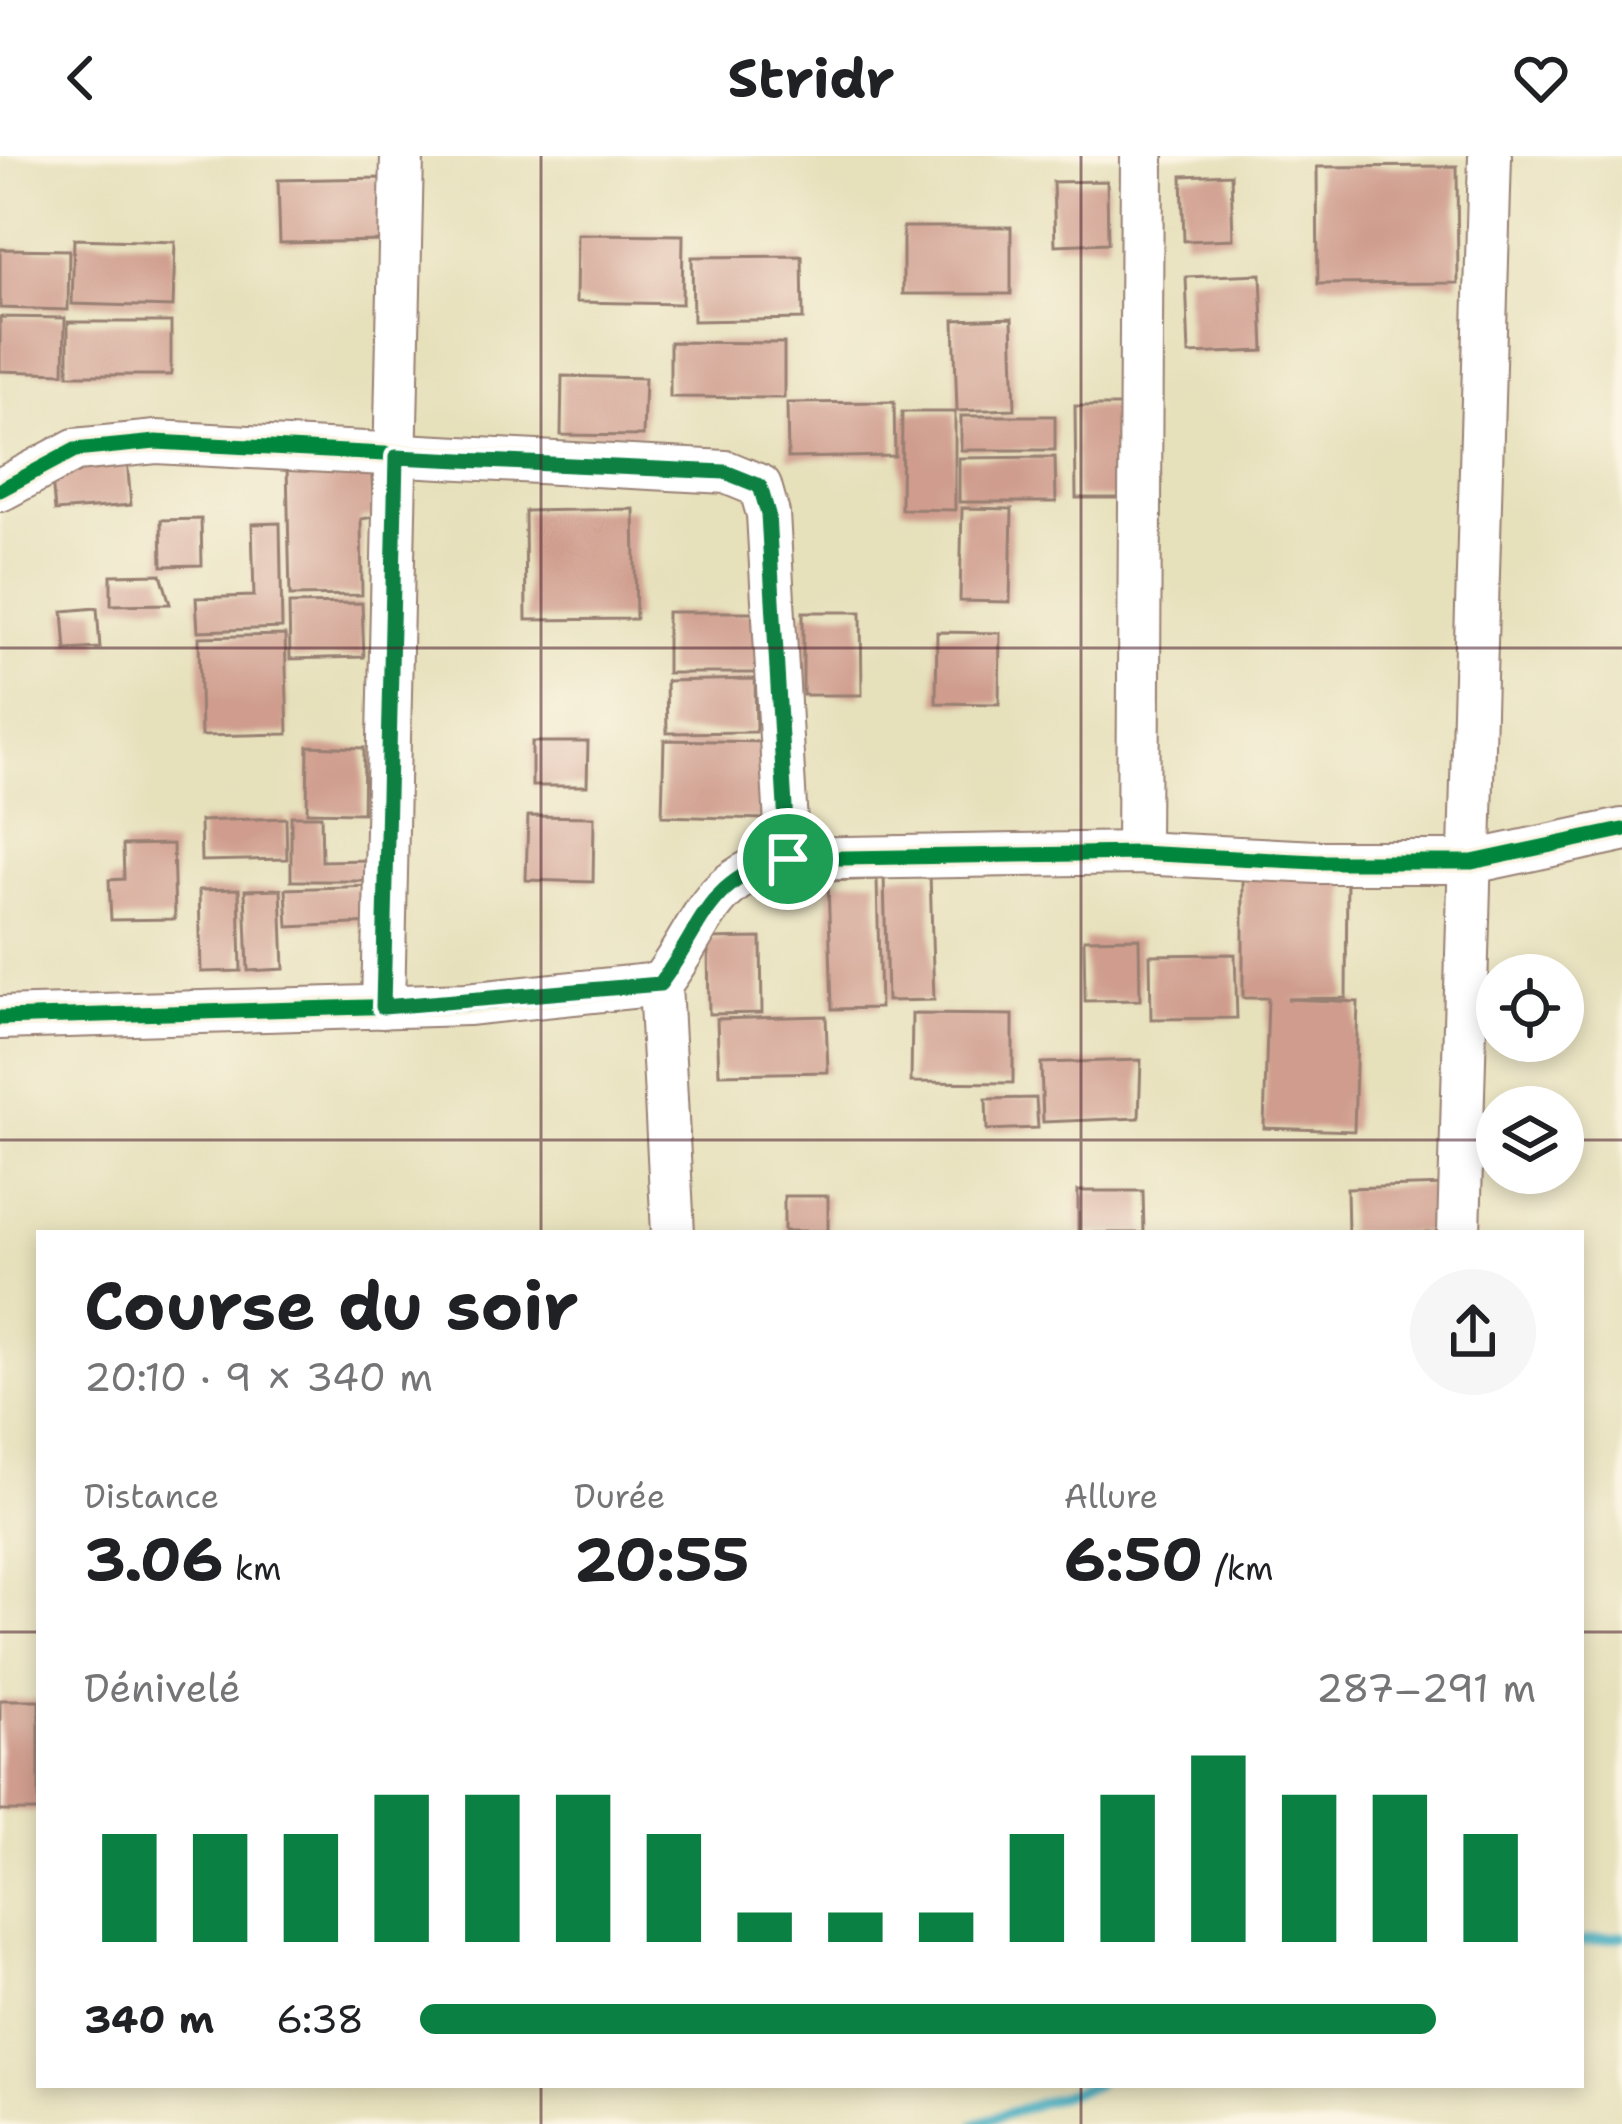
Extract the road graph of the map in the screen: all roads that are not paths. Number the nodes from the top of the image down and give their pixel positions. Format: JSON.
{"nodes":[{"id":1,"x":402,"y":156,"type":"edge"},
{"id":2,"x":1142,"y":156,"type":"edge"},
{"id":3,"x":1490,"y":156,"type":"edge"},
{"id":4,"x":396,"y":457,"type":"junction"},
{"id":5,"x":0,"y":490,"type":"edge"},
{"id":6,"x":1622,"y":830,"type":"edge"},
{"id":7,"x":1138,"y":853,"type":"junction"},
{"id":8,"x":788,"y":859,"type":"junction"},
{"id":9,"x":1472,"y":862,"type":"junction"},
{"id":10,"x":660,"y":984,"type":"junction"},
{"id":11,"x":383,"y":1007,"type":"junction"},
{"id":12,"x":0,"y":1018,"type":"edge"},
{"id":13,"x":673,"y":1230,"type":"edge"},
{"id":14,"x":1459,"y":1230,"type":"edge"}],
"edges":[{"from":1,"to":4,"type":"street"},
{"from":2,"to":7,"type":"street"},
{"from":3,"to":9,"type":"street"},
{"from":4,"to":5,"type":"street"},
{"from":4,"to":8,"type":"street"},
{"from":4,"to":11,"type":"street"},
{"from":6,"to":9,"type":"street"},
{"from":7,"to":8,"type":"street"},
{"from":7,"to":9,"type":"street"},
{"from":8,"to":10,"type":"street"},
{"from":9,"to":14,"type":"street"},
{"from":10,"to":11,"type":"street"},
{"from":10,"to":13,"type":"street"},
{"from":11,"to":12,"type":"street"}]}
